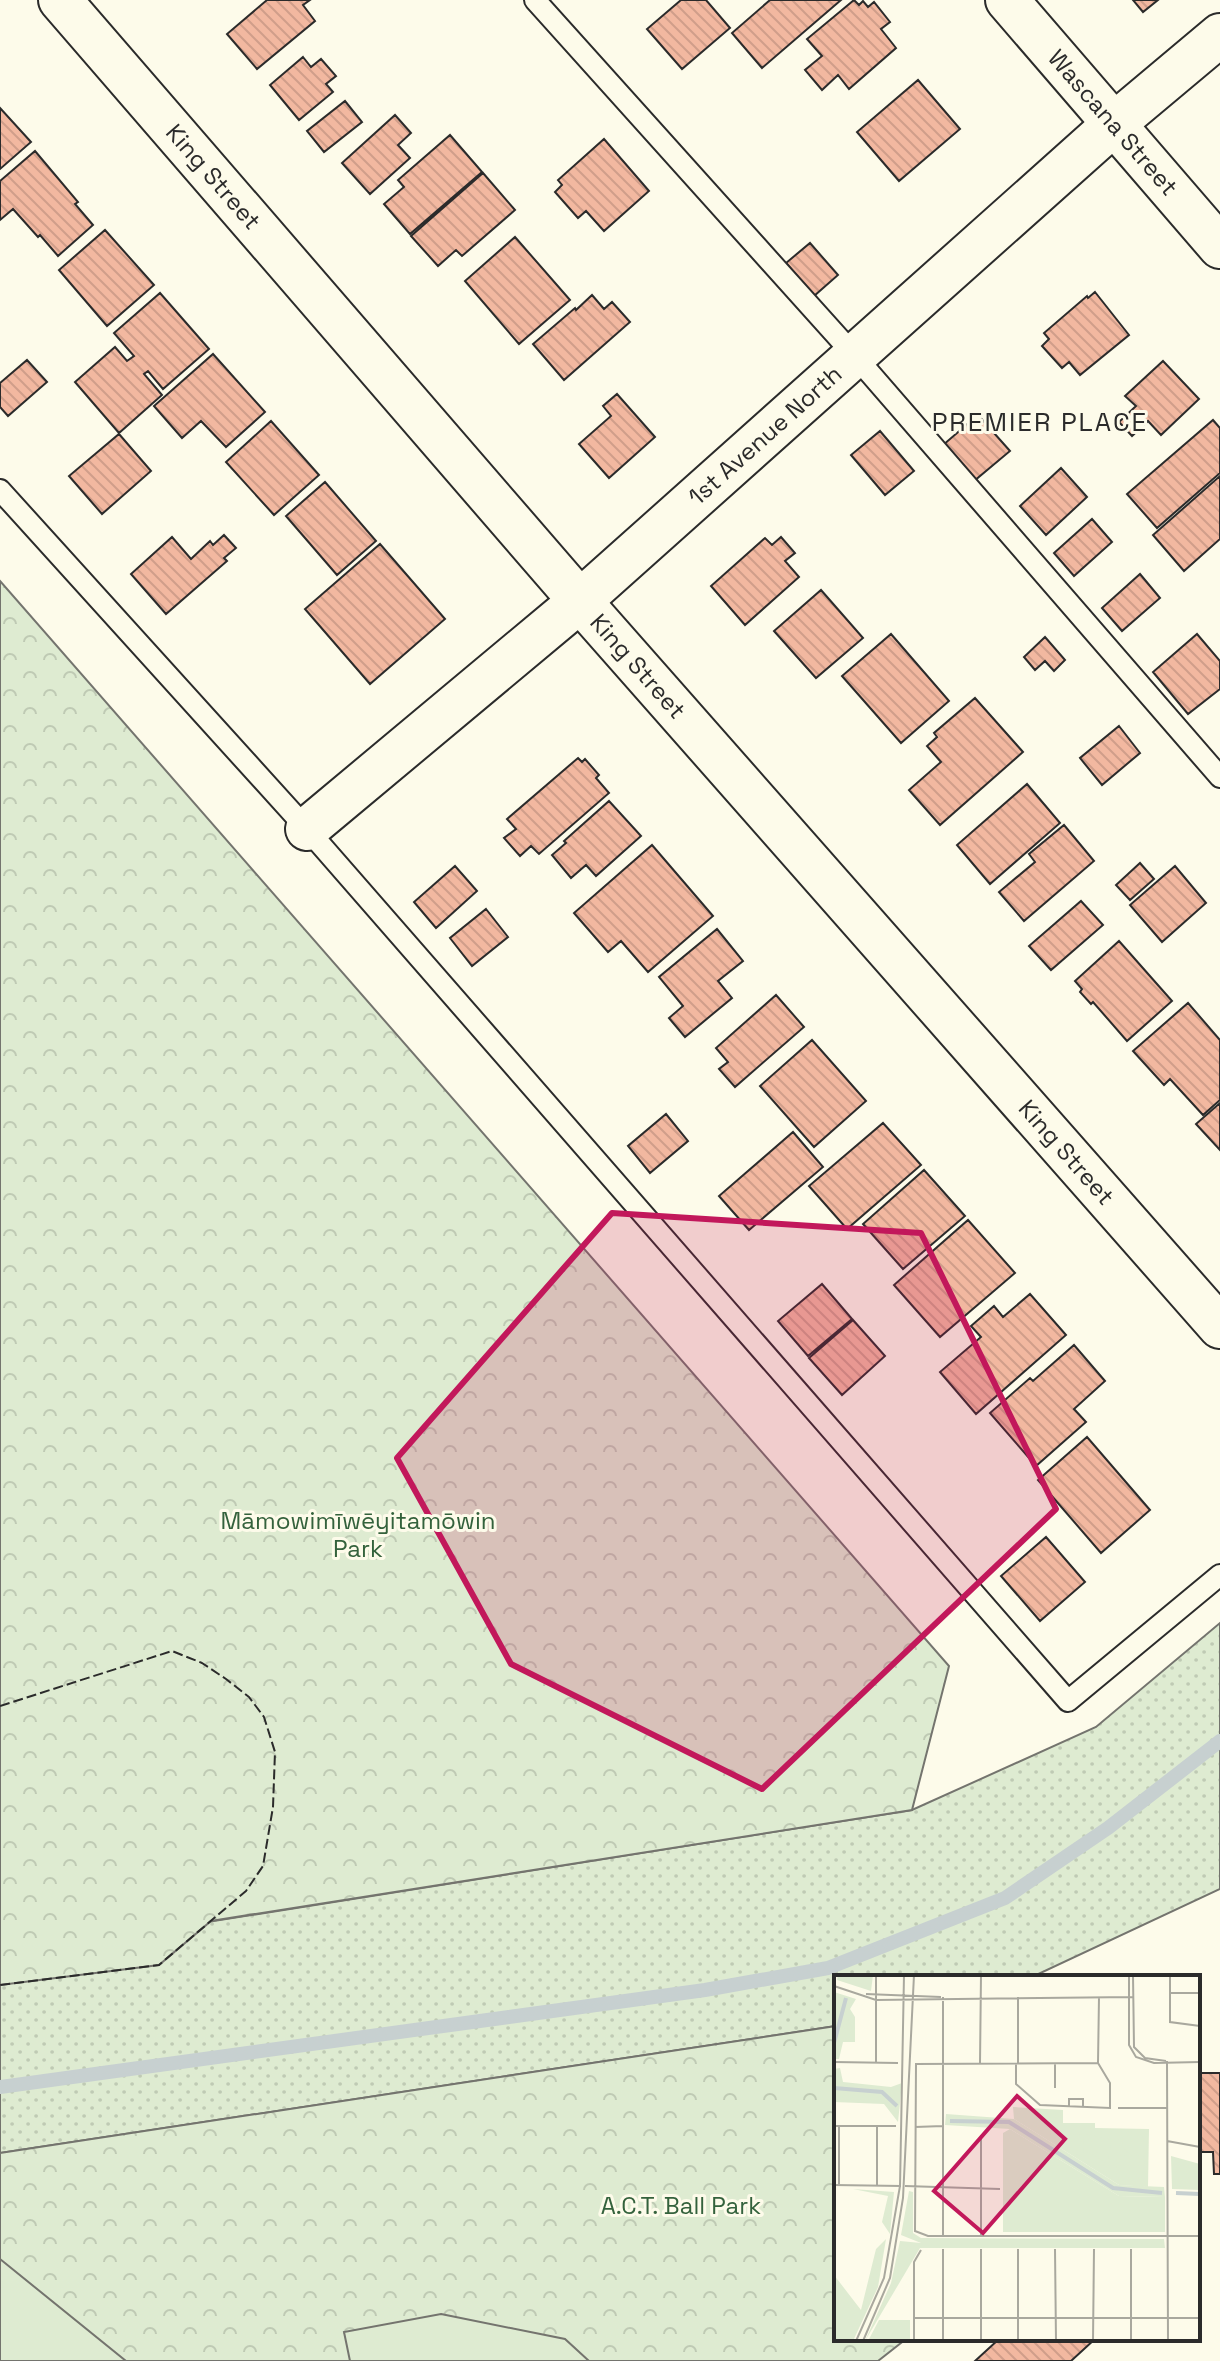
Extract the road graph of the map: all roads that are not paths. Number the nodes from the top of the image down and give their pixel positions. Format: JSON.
{"nodes":[{"id":1,"x":60,"y":0,"type":"edge"},
{"id":2,"x":535,"y":0,"type":"edge"},
{"id":3,"x":1007,"y":0,"type":"edge"},
{"id":4,"x":1220,"y":35,"type":"edge"},
{"id":5,"x":1114,"y":124,"type":"junction"},
{"id":6,"x":1220,"y":247,"type":"edge"},
{"id":7,"x":855,"y":356,"type":"junction"},
{"id":8,"x":0,"y":490,"type":"edge"},
{"id":9,"x":580,"y":601,"type":"junction"},
{"id":10,"x":1220,"y":777,"type":"edge"},
{"id":11,"x":307,"y":829,"type":"junction"},
{"id":12,"x":1220,"y":1327,"type":"edge"},
{"id":13,"x":1220,"y":1575,"type":"edge"}],
"edges":[{"from":1,"to":9,"type":"street","name":"King Street"},
{"from":2,"to":7,"type":"lane"},
{"from":3,"to":5,"type":"street","name":"Wascana Street"},
{"from":4,"to":5,"type":"street","name":"1st Avenue North"},
{"from":5,"to":6,"type":"street","name":"Wascana Street"},
{"from":5,"to":7,"type":"street","name":"1st Avenue North"},
{"from":7,"to":9,"type":"street","name":"1st Avenue North"},
{"from":7,"to":10,"type":"lane"},
{"from":8,"to":11,"type":"lane"},
{"from":9,"to":11,"type":"street","name":"1st Avenue North"},
{"from":9,"to":12,"type":"street","name":"King Street"},
{"from":11,"to":13,"type":"lane"}]}
